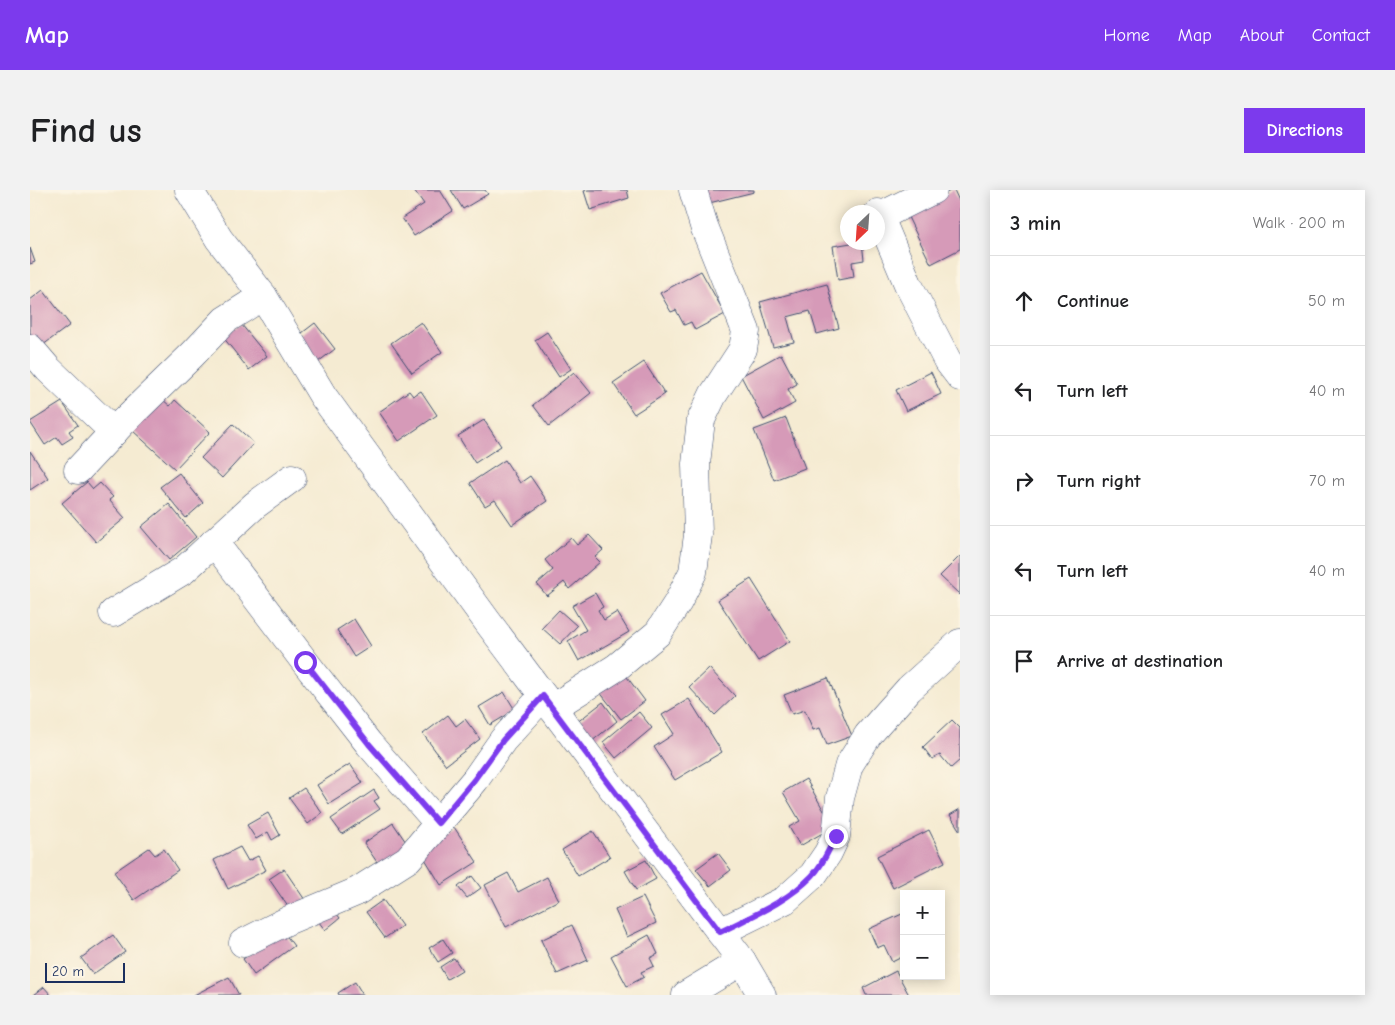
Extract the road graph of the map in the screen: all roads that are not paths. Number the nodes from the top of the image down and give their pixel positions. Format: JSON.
{"nodes":[{"id":1,"x":189,"y":190,"type":"edge"},
{"id":2,"x":693,"y":190,"type":"edge"},
{"id":3,"x":869,"y":190,"type":"edge"},
{"id":4,"x":933,"y":190,"type":"edge"},
{"id":5,"x":875,"y":205,"type":"edge"},
{"id":6,"x":885,"y":211,"type":"edge"},
{"id":7,"x":885,"y":230,"type":"edge"},
{"id":8,"x":263,"y":296,"type":"junction"},
{"id":9,"x":30,"y":348,"type":"edge"},
{"id":10,"x":960,"y":377,"type":"edge"},
{"id":11,"x":114,"y":432,"type":"junction"},
{"id":12,"x":78,"y":470,"type":"dead end"},
{"id":13,"x":292,"y":478,"type":"dead end"},
{"id":14,"x":214,"y":542,"type":"junction"},
{"id":15,"x":113,"y":613,"type":"dead end"},
{"id":16,"x":960,"y":643,"type":"edge"},
{"id":17,"x":548,"y":702,"type":"junction"},
{"id":18,"x":438,"y":823,"type":"junction"},
{"id":19,"x":720,"y":932,"type":"junction"},
{"id":20,"x":243,"y":943,"type":"dead end"},
{"id":21,"x":742,"y":961,"type":"junction"},
{"id":22,"x":686,"y":995,"type":"edge"},
{"id":23,"x":762,"y":995,"type":"edge"}],
"edges":[{"from":1,"to":8,"type":"street"},
{"from":2,"to":17,"type":"street"},
{"from":3,"to":5,"type":"street"},
{"from":4,"to":6,"type":"street"},
{"from":7,"to":10,"type":"street"},
{"from":8,"to":11,"type":"street"},
{"from":8,"to":17,"type":"street"},
{"from":9,"to":11,"type":"street"},
{"from":11,"to":12,"type":"street"},
{"from":13,"to":14,"type":"street"},
{"from":14,"to":15,"type":"street"},
{"from":14,"to":18,"type":"street"},
{"from":16,"to":19,"type":"street"},
{"from":17,"to":18,"type":"street"},
{"from":17,"to":19,"type":"street"},
{"from":18,"to":20,"type":"street"},
{"from":19,"to":21,"type":"street"},
{"from":21,"to":22,"type":"street"},
{"from":21,"to":23,"type":"street"}]}
